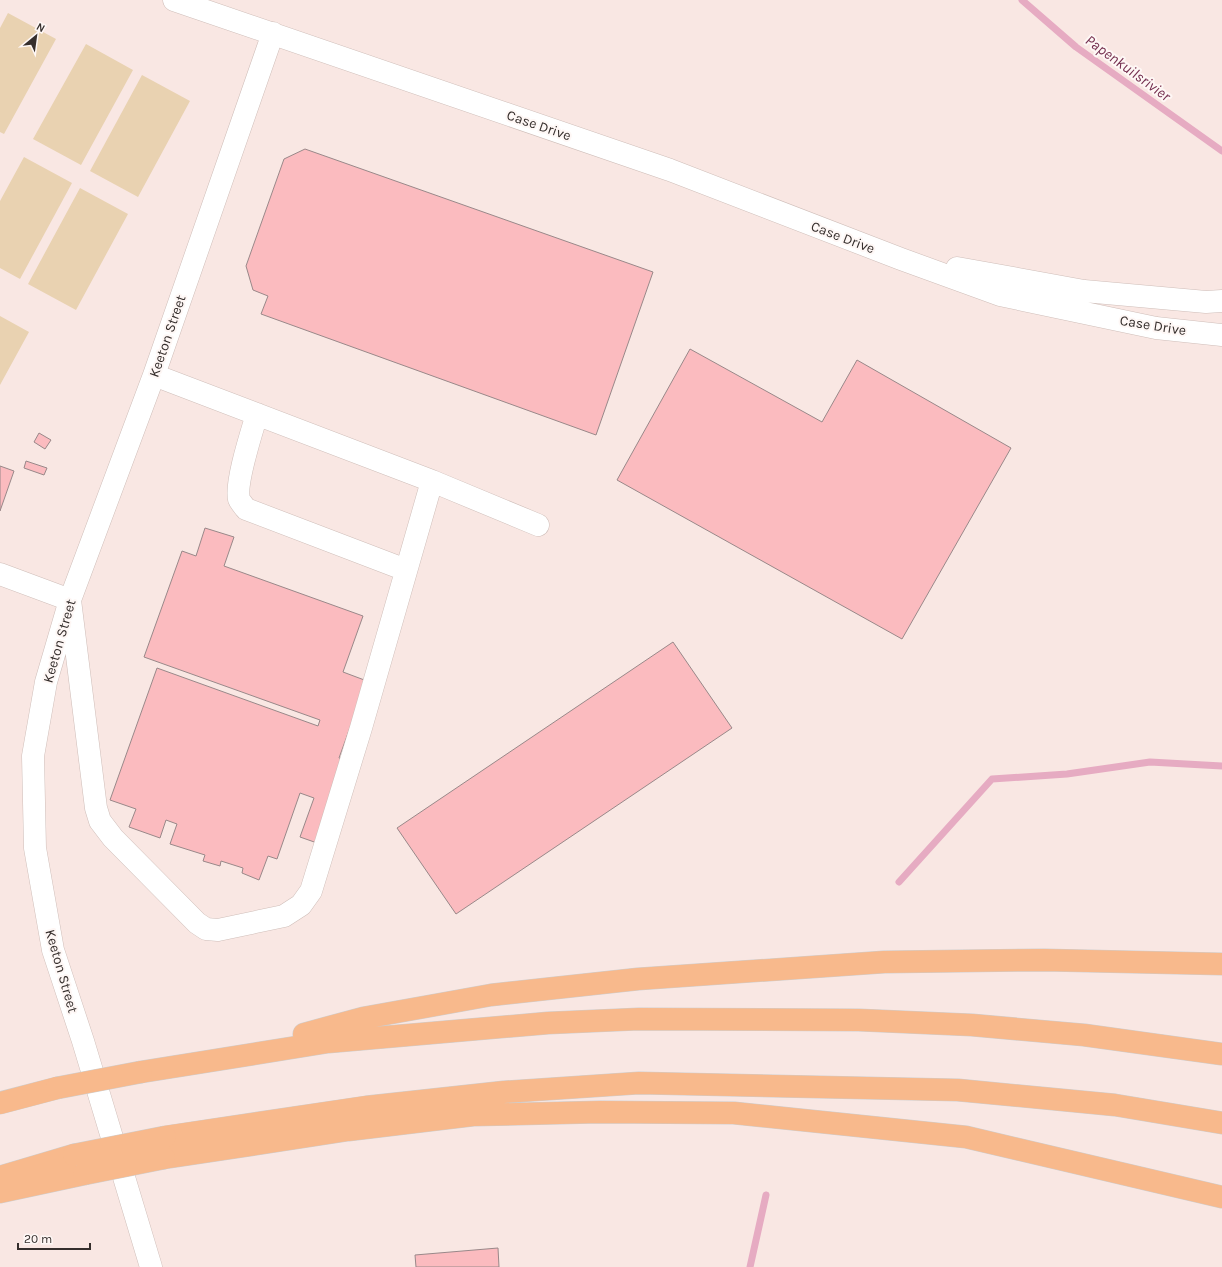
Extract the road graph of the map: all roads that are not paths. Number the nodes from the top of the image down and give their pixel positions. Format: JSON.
{"nodes":[{"id":1,"x":174,"y":0,"type":"edge"},
{"id":2,"x":272,"y":33,"type":"junction"},
{"id":3,"x":901,"y":259,"type":"junction"},
{"id":4,"x":1222,"y":301,"type":"edge"},
{"id":5,"x":1222,"y":335,"type":"edge"},
{"id":6,"x":154,"y":375,"type":"junction"},
{"id":7,"x":258,"y":414,"type":"junction"},
{"id":8,"x":432,"y":481,"type":"junction"},
{"id":9,"x":538,"y":526,"type":"dead end"},
{"id":10,"x":406,"y":570,"type":"junction"},
{"id":11,"x":0,"y":574,"type":"edge"},
{"id":12,"x":70,"y":600,"type":"junction"},
{"id":13,"x":1222,"y":964,"type":"edge"},
{"id":14,"x":1222,"y":1054,"type":"edge"},
{"id":15,"x":183,"y":1066,"type":"junction"},
{"id":16,"x":0,"y":1103,"type":"edge"},
{"id":17,"x":1222,"y":1123,"type":"edge"},
{"id":18,"x":0,"y":1177,"type":"edge"},
{"id":19,"x":0,"y":1192,"type":"edge"},
{"id":20,"x":1222,"y":1197,"type":"edge"},
{"id":21,"x":151,"y":1267,"type":"edge"}],
"edges":[{"from":1,"to":2,"type":"street","name":"Case Drive"},
{"from":2,"to":3,"type":"street","name":"Case Drive"},
{"from":2,"to":6,"type":"street","name":"Keeton Street"},
{"from":3,"to":4,"type":"street","name":"Case Drive"},
{"from":3,"to":5,"type":"street","name":"Case Drive"},
{"from":6,"to":7,"type":"street"},
{"from":6,"to":12,"type":"street","name":"Keeton Street"},
{"from":7,"to":8,"type":"street"},
{"from":7,"to":10,"type":"street"},
{"from":8,"to":9,"type":"street"},
{"from":8,"to":10,"type":"street"},
{"from":10,"to":12,"type":"street"},
{"from":11,"to":12,"type":"street"},
{"from":12,"to":21,"type":"street","name":"Keeton Street"},
{"from":13,"to":15,"type":"highway"},
{"from":14,"to":15,"type":"highway"},
{"from":15,"to":16,"type":"highway","bridge":true},
{"from":17,"to":18,"type":"highway","bridge":true},
{"from":19,"to":20,"type":"highway","bridge":true}]}
